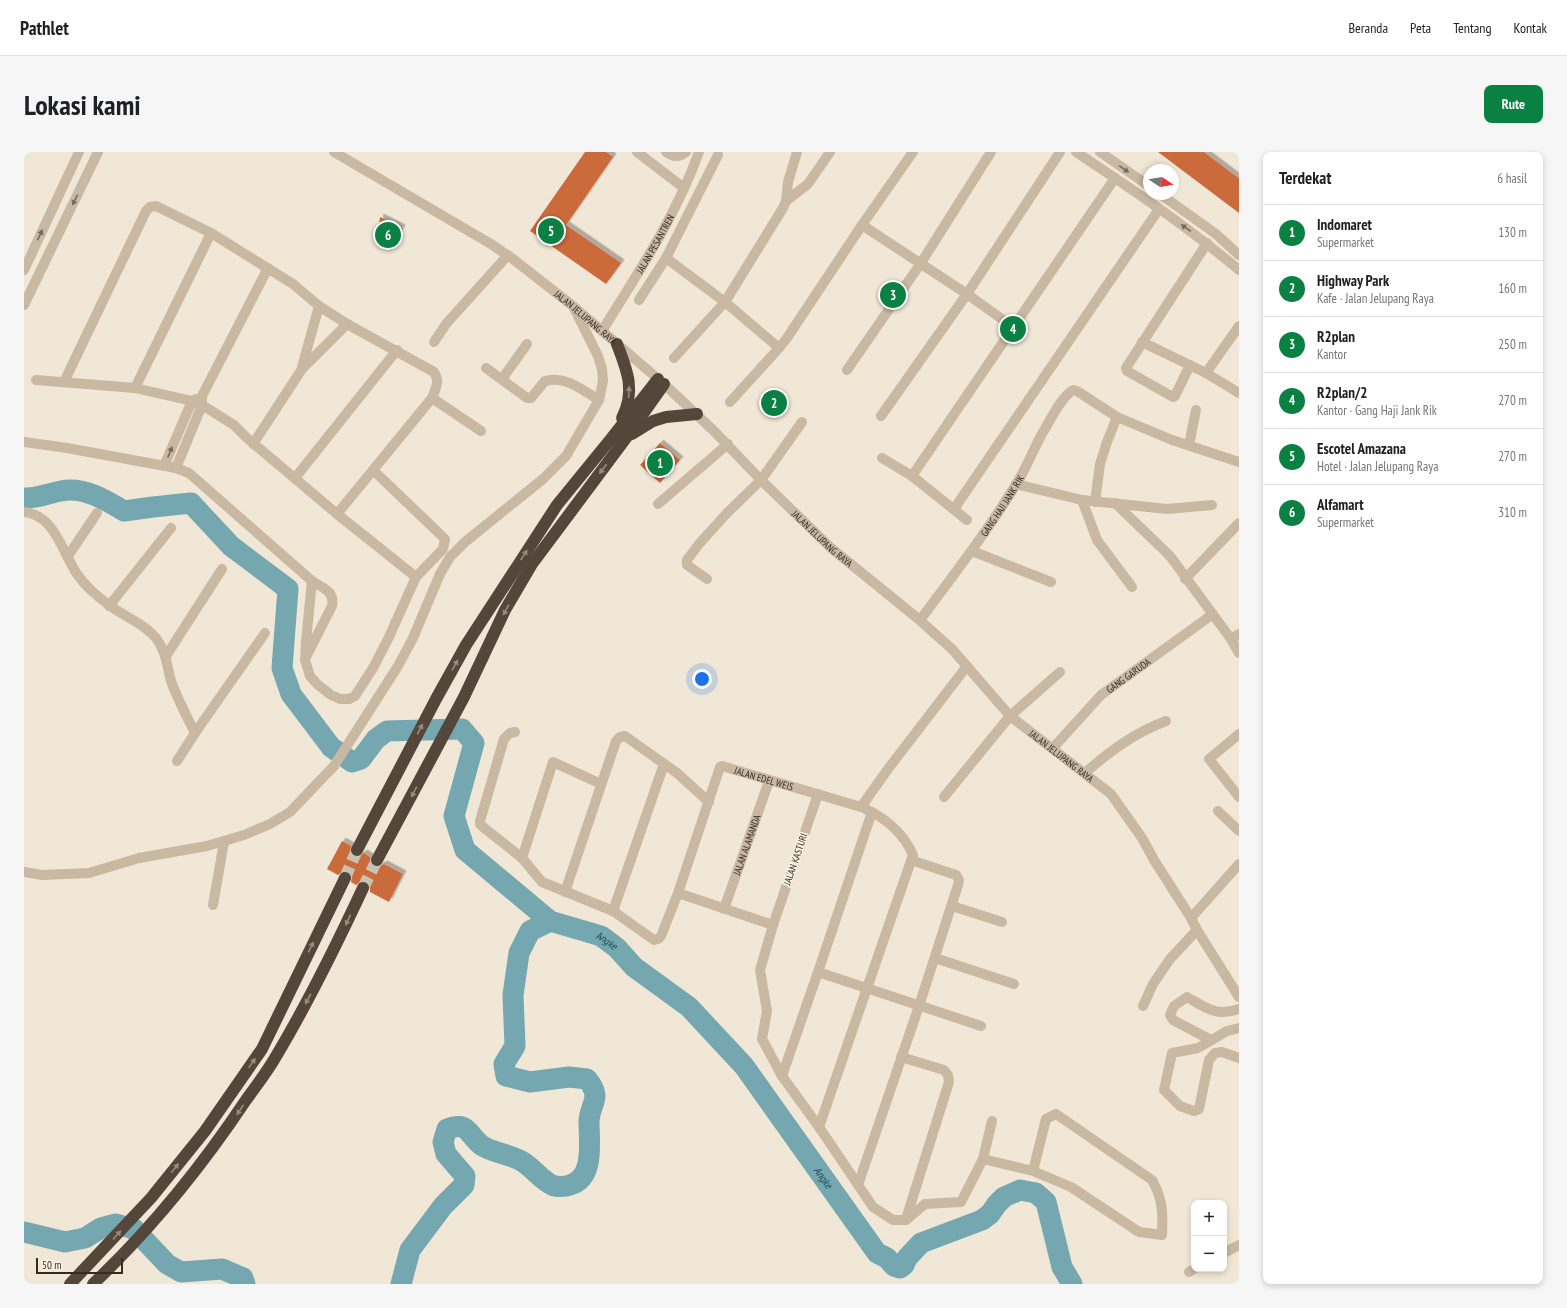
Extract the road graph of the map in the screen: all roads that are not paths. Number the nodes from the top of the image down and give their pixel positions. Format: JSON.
{"nodes":[{"id":1,"x":79,"y":152,"type":"edge"},
{"id":2,"x":98,"y":152,"type":"edge"},
{"id":3,"x":334,"y":152,"type":"edge"},
{"id":4,"x":637,"y":152,"type":"edge"},
{"id":5,"x":666,"y":152,"type":"edge"},
{"id":6,"x":686,"y":152,"type":"edge"},
{"id":7,"x":699,"y":152,"type":"edge"},
{"id":8,"x":797,"y":152,"type":"edge"},
{"id":9,"x":830,"y":152,"type":"edge"},
{"id":10,"x":912,"y":152,"type":"edge"},
{"id":11,"x":991,"y":152,"type":"edge"},
{"id":12,"x":1060,"y":152,"type":"edge"},
{"id":13,"x":1076,"y":152,"type":"edge"},
{"id":14,"x":1100,"y":152,"type":"edge"},
{"id":15,"x":718,"y":155,"type":"dead end"},
{"id":16,"x":69,"y":175,"type":"junction"},
{"id":17,"x":86,"y":176,"type":"junction"},
{"id":18,"x":1115,"y":178,"type":"junction"},
{"id":19,"x":1140,"y":180,"type":"junction"},
{"id":20,"x":1143,"y":182,"type":"edge"},
{"id":21,"x":684,"y":188,"type":"junction"},
{"id":22,"x":1132,"y":190,"type":"junction"},
{"id":23,"x":1168,"y":200,"type":"edge"},
{"id":24,"x":786,"y":201,"type":"junction"},
{"id":25,"x":1159,"y":209,"type":"junction"},
{"id":26,"x":862,"y":225,"type":"junction"},
{"id":27,"x":211,"y":233,"type":"junction"},
{"id":28,"x":1207,"y":243,"type":"junction"},
{"id":29,"x":508,"y":255,"type":"junction"},
{"id":30,"x":1239,"y":256,"type":"edge"},
{"id":31,"x":666,"y":258,"type":"junction"},
{"id":32,"x":921,"y":263,"type":"junction"},
{"id":33,"x":268,"y":268,"type":"junction"},
{"id":34,"x":24,"y":270,"type":"edge"},
{"id":35,"x":1239,"y":270,"type":"edge"},
{"id":36,"x":29,"y":284,"type":"edge"},
{"id":37,"x":968,"y":294,"type":"junction"},
{"id":38,"x":639,"y":300,"type":"dead end"},
{"id":39,"x":725,"y":302,"type":"junction"},
{"id":40,"x":24,"y":305,"type":"edge"},
{"id":41,"x":319,"y":306,"type":"junction"},
{"id":42,"x":573,"y":306,"type":"junction"},
{"id":43,"x":348,"y":324,"type":"junction"},
{"id":44,"x":1239,"y":326,"type":"edge"},
{"id":45,"x":1013,"y":327,"type":"junction"},
{"id":46,"x":602,"y":331,"type":"junction"},
{"id":47,"x":434,"y":342,"type":"dead end"},
{"id":48,"x":1142,"y":342,"type":"junction"},
{"id":49,"x":527,"y":344,"type":"dead end"},
{"id":50,"x":617,"y":344,"type":"junction"},
{"id":51,"x":779,"y":348,"type":"junction"},
{"id":52,"x":398,"y":350,"type":"junction"},
{"id":53,"x":674,"y":358,"type":"dead end"},
{"id":54,"x":1190,"y":365,"type":"junction"},
{"id":55,"x":486,"y":368,"type":"dead end"},
{"id":56,"x":302,"y":369,"type":"junction"},
{"id":57,"x":847,"y":370,"type":"dead end"},
{"id":58,"x":1206,"y":373,"type":"junction"},
{"id":59,"x":36,"y":380,"type":"dead end"},
{"id":60,"x":502,"y":380,"type":"junction"},
{"id":61,"x":661,"y":381,"type":"junction"},
{"id":62,"x":64,"y":382,"type":"junction"},
{"id":63,"x":135,"y":388,"type":"junction"},
{"id":64,"x":1239,"y":393,"type":"edge"},
{"id":65,"x":432,"y":398,"type":"junction"},
{"id":66,"x":599,"y":400,"type":"junction"},
{"id":67,"x":192,"y":401,"type":"junction"},
{"id":68,"x":202,"y":401,"type":"junction"},
{"id":69,"x":730,"y":402,"type":"dead end"},
{"id":70,"x":1196,"y":410,"type":"dead end"},
{"id":71,"x":697,"y":414,"type":"junction"},
{"id":72,"x":881,"y":416,"type":"dead end"},
{"id":73,"x":1117,"y":418,"type":"junction"},
{"id":74,"x":802,"y":422,"type":"dead end"},
{"id":75,"x":481,"y":431,"type":"dead end"},
{"id":76,"x":626,"y":438,"type":"junction"},
{"id":77,"x":610,"y":440,"type":"junction"},
{"id":78,"x":24,"y":442,"type":"edge"},
{"id":79,"x":253,"y":444,"type":"junction"},
{"id":80,"x":728,"y":444,"type":"junction"},
{"id":81,"x":1189,"y":445,"type":"junction"},
{"id":82,"x":882,"y":458,"type":"dead end"},
{"id":83,"x":1239,"y":462,"type":"edge"},
{"id":84,"x":164,"y":466,"type":"junction"},
{"id":85,"x":176,"y":468,"type":"junction"},
{"id":86,"x":373,"y":470,"type":"junction"},
{"id":87,"x":912,"y":476,"type":"junction"},
{"id":88,"x":295,"y":478,"type":"junction"},
{"id":89,"x":761,"y":480,"type":"junction"},
{"id":90,"x":1016,"y":484,"type":"junction"},
{"id":91,"x":1082,"y":500,"type":"junction"},
{"id":92,"x":1095,"y":502,"type":"junction"},
{"id":93,"x":1115,"y":503,"type":"junction"},
{"id":94,"x":658,"y":504,"type":"dead end"},
{"id":95,"x":1212,"y":505,"type":"dead end"},
{"id":96,"x":954,"y":509,"type":"junction"},
{"id":97,"x":24,"y":512,"type":"edge"},
{"id":98,"x":97,"y":513,"type":"dead end"},
{"id":99,"x":336,"y":514,"type":"junction"},
{"id":100,"x":967,"y":520,"type":"dead end"},
{"id":101,"x":1239,"y":523,"type":"edge"},
{"id":102,"x":171,"y":528,"type":"dead end"},
{"id":103,"x":972,"y":551,"type":"junction"},
{"id":104,"x":68,"y":556,"type":"junction"},
{"id":105,"x":222,"y":568,"type":"dead end"},
{"id":106,"x":416,"y":577,"type":"junction"},
{"id":107,"x":707,"y":579,"type":"dead end"},
{"id":108,"x":1186,"y":579,"type":"junction"},
{"id":109,"x":312,"y":581,"type":"junction"},
{"id":110,"x":1051,"y":582,"type":"dead end"},
{"id":111,"x":1132,"y":588,"type":"dead end"},
{"id":112,"x":109,"y":606,"type":"junction"},
{"id":113,"x":1213,"y":614,"type":"junction"},
{"id":114,"x":920,"y":620,"type":"junction"},
{"id":115,"x":265,"y":633,"type":"dead end"},
{"id":116,"x":1235,"y":636,"type":"edge"},
{"id":117,"x":1239,"y":653,"type":"edge"},
{"id":118,"x":166,"y":656,"type":"junction"},
{"id":119,"x":305,"y":660,"type":"junction"},
{"id":120,"x":967,"y":666,"type":"junction"},
{"id":121,"x":1060,"y":672,"type":"dead end"},
{"id":122,"x":1010,"y":716,"type":"junction"},
{"id":123,"x":1166,"y":721,"type":"dead end"},
{"id":124,"x":515,"y":732,"type":"dead end"},
{"id":125,"x":195,"y":733,"type":"junction"},
{"id":126,"x":1239,"y":734,"type":"edge"},
{"id":127,"x":1053,"y":748,"type":"junction"},
{"id":128,"x":177,"y":761,"type":"dead end"},
{"id":129,"x":664,"y":764,"type":"junction"},
{"id":130,"x":1084,"y":773,"type":"junction"},
{"id":131,"x":769,"y":781,"type":"junction"},
{"id":132,"x":601,"y":784,"type":"junction"},
{"id":133,"x":818,"y":794,"type":"junction"},
{"id":134,"x":944,"y":797,"type":"dead end"},
{"id":135,"x":1239,"y":797,"type":"edge"},
{"id":136,"x":709,"y":802,"type":"junction"},
{"id":137,"x":861,"y":807,"type":"junction"},
{"id":138,"x":1218,"y":811,"type":"dead end"},
{"id":139,"x":872,"y":812,"type":"junction"},
{"id":140,"x":1239,"y":831,"type":"edge"},
{"id":141,"x":224,"y":842,"type":"junction"},
{"id":142,"x":358,"y":850,"type":"tunnel mouth"},
{"id":143,"x":522,"y":858,"type":"junction"},
{"id":144,"x":377,"y":860,"type":"tunnel mouth"},
{"id":145,"x":911,"y":860,"type":"junction"},
{"id":146,"x":1239,"y":864,"type":"edge"},
{"id":147,"x":24,"y":872,"type":"edge"},
{"id":148,"x":345,"y":878,"type":"tunnel mouth"},
{"id":149,"x":363,"y":888,"type":"tunnel mouth"},
{"id":150,"x":565,"y":892,"type":"junction"},
{"id":151,"x":678,"y":894,"type":"junction"},
{"id":152,"x":213,"y":905,"type":"dead end"},
{"id":153,"x":952,"y":906,"type":"junction"},
{"id":154,"x":724,"y":909,"type":"junction"},
{"id":155,"x":613,"y":911,"type":"junction"},
{"id":156,"x":1190,"y":918,"type":"junction"},
{"id":157,"x":1002,"y":922,"type":"dead end"},
{"id":158,"x":773,"y":925,"type":"junction"},
{"id":159,"x":1196,"y":930,"type":"junction"},
{"id":160,"x":935,"y":958,"type":"junction"},
{"id":161,"x":818,"y":972,"type":"junction"},
{"id":162,"x":1014,"y":984,"type":"dead end"},
{"id":163,"x":866,"y":987,"type":"junction"},
{"id":164,"x":1239,"y":997,"type":"edge"},
{"id":165,"x":919,"y":1006,"type":"junction"},
{"id":166,"x":1143,"y":1006,"type":"dead end"},
{"id":167,"x":1239,"y":1009,"type":"edge"},
{"id":168,"x":981,"y":1026,"type":"dead end"},
{"id":169,"x":1239,"y":1028,"type":"edge"},
{"id":170,"x":1211,"y":1040,"type":"junction"},
{"id":171,"x":902,"y":1057,"type":"junction"},
{"id":172,"x":1239,"y":1058,"type":"edge"},
{"id":173,"x":782,"y":1076,"type":"junction"},
{"id":174,"x":992,"y":1122,"type":"dead end"},
{"id":175,"x":819,"y":1127,"type":"junction"},
{"id":176,"x":983,"y":1158,"type":"junction"},
{"id":177,"x":1033,"y":1170,"type":"junction"},
{"id":178,"x":858,"y":1185,"type":"junction"},
{"id":179,"x":906,"y":1220,"type":"junction"},
{"id":180,"x":1239,"y":1245,"type":"edge"},
{"id":181,"x":1227,"y":1251,"type":"edge"},
{"id":182,"x":113,"y":1264,"type":"junction"},
{"id":183,"x":70,"y":1284,"type":"edge"},
{"id":184,"x":93,"y":1284,"type":"edge"},
{"id":185,"x":100,"y":1284,"type":"edge"}],
"edges":[{"from":1,"to":16,"type":"street"},
{"from":2,"to":17,"type":"street"},
{"from":3,"to":29,"type":"street","name":"JALAN JELUPANG RAYA"},
{"from":4,"to":21,"type":"street"},
{"from":5,"to":6,"type":"street"},
{"from":7,"to":21,"type":"street","name":"JALAN PESANTREN"},
{"from":8,"to":24,"type":"street"},
{"from":9,"to":24,"type":"street"},
{"from":10,"to":26,"type":"street"},
{"from":11,"to":32,"type":"street"},
{"from":12,"to":37,"type":"street"},
{"from":13,"to":18,"type":"street"},
{"from":14,"to":19,"type":"street","one_way":true},
{"from":15,"to":31,"type":"street"},
{"from":16,"to":17,"type":"street"},
{"from":34,"to":16,"type":"street","one_way":true},
{"from":17,"to":36,"type":"street","one_way":true},
{"from":18,"to":22,"type":"street"},
{"from":18,"to":45,"type":"street"},
{"from":19,"to":20,"type":"street"},
{"from":19,"to":22,"type":"street"},
{"from":21,"to":46,"type":"street","name":"JALAN PESANTREN"},
{"from":22,"to":25,"type":"street"},
{"from":23,"to":30,"type":"street"},
{"from":24,"to":39,"type":"street"},
{"from":28,"to":25,"type":"street","one_way":true},
{"from":25,"to":96,"type":"street"},
{"from":26,"to":32,"type":"street"},
{"from":26,"to":51,"type":"street"},
{"from":27,"to":33,"type":"street"},
{"from":27,"to":62,"type":"street"},
{"from":27,"to":63,"type":"street"},
{"from":28,"to":35,"type":"street"},
{"from":28,"to":48,"type":"street"},
{"from":29,"to":42,"type":"street","name":"JALAN JELUPANG RAYA"},
{"from":29,"to":47,"type":"street"},
{"from":31,"to":38,"type":"street"},
{"from":31,"to":39,"type":"street"},
{"from":32,"to":37,"type":"street"},
{"from":32,"to":57,"type":"street"},
{"from":33,"to":41,"type":"street"},
{"from":33,"to":68,"type":"street"},
{"from":36,"to":40,"type":"street"},
{"from":37,"to":45,"type":"street"},
{"from":37,"to":72,"type":"street"},
{"from":39,"to":51,"type":"street"},
{"from":39,"to":53,"type":"street"},
{"from":41,"to":43,"type":"street"},
{"from":41,"to":56,"type":"street"},
{"from":42,"to":46,"type":"street","name":"JALAN JELUPANG RAYA"},
{"from":42,"to":66,"type":"street"},
{"from":43,"to":52,"type":"street"},
{"from":43,"to":56,"type":"street"},
{"from":44,"to":58,"type":"street"},
{"from":45,"to":87,"type":"street"},
{"from":46,"to":50,"type":"street","name":"JALAN JELUPANG RAYA"},
{"from":48,"to":54,"type":"street"},
{"from":48,"to":54,"type":"street"},
{"from":49,"to":60,"type":"street"},
{"from":50,"to":61,"type":"street","name":"JALAN JELUPANG RAYA"},
{"from":77,"to":50,"type":"highway","one_way":true},
{"from":51,"to":69,"type":"street"},
{"from":52,"to":65,"type":"street"},
{"from":52,"to":88,"type":"street"},
{"from":54,"to":58,"type":"street"},
{"from":55,"to":60,"type":"street"},
{"from":56,"to":79,"type":"street"},
{"from":58,"to":64,"type":"street"},
{"from":59,"to":62,"type":"street"},
{"from":60,"to":66,"type":"street"},
{"from":61,"to":71,"type":"street","name":"JALAN JELUPANG RAYA"},
{"from":61,"to":76,"type":"highway"},
{"from":61,"to":77,"type":"highway"},
{"from":62,"to":63,"type":"street"},
{"from":63,"to":67,"type":"street"},
{"from":65,"to":75,"type":"street"},
{"from":65,"to":86,"type":"street"},
{"from":66,"to":141,"type":"street"},
{"from":67,"to":68,"type":"street"},
{"from":84,"to":67,"type":"street","one_way":true},
{"from":68,"to":79,"type":"street"},
{"from":68,"to":85,"type":"street"},
{"from":70,"to":81,"type":"street"},
{"from":71,"to":76,"type":"highway"},
{"from":71,"to":80,"type":"street","name":"JALAN JELUPANG RAYA"},
{"from":73,"to":81,"type":"street"},
{"from":73,"to":90,"type":"street","name":"GANG HAJI JANK RIK"},
{"from":73,"to":92,"type":"street"},
{"from":74,"to":89,"type":"street"},
{"from":76,"to":144,"type":"highway","one_way":true},
{"from":142,"to":77,"type":"highway","one_way":true},
{"from":78,"to":84,"type":"street"},
{"from":79,"to":88,"type":"street"},
{"from":80,"to":89,"type":"street","name":"JALAN JELUPANG RAYA"},
{"from":80,"to":94,"type":"street"},
{"from":81,"to":83,"type":"street"},
{"from":82,"to":87,"type":"street"},
{"from":84,"to":85,"type":"street"},
{"from":85,"to":109,"type":"street"},
{"from":86,"to":99,"type":"street"},
{"from":86,"to":106,"type":"street"},
{"from":87,"to":96,"type":"street"},
{"from":88,"to":99,"type":"street"},
{"from":89,"to":107,"type":"street"},
{"from":89,"to":114,"type":"street","name":"JALAN JELUPANG RAYA"},
{"from":90,"to":91,"type":"street"},
{"from":90,"to":103,"type":"street","name":"GANG HAJI JANK RIK"},
{"from":91,"to":92,"type":"street"},
{"from":91,"to":111,"type":"street"},
{"from":92,"to":93,"type":"street"},
{"from":93,"to":95,"type":"street"},
{"from":93,"to":108,"type":"street"},
{"from":96,"to":100,"type":"street"},
{"from":97,"to":104,"type":"street"},
{"from":98,"to":104,"type":"street"},
{"from":99,"to":106,"type":"street"},
{"from":101,"to":108,"type":"street"},
{"from":102,"to":112,"type":"street"},
{"from":103,"to":110,"type":"street"},
{"from":103,"to":114,"type":"street","name":"GANG HAJI JANK RIK"},
{"from":104,"to":112,"type":"street"},
{"from":105,"to":118,"type":"street"},
{"from":106,"to":119,"type":"street"},
{"from":108,"to":113,"type":"street"},
{"from":109,"to":119,"type":"street"},
{"from":109,"to":119,"type":"street"},
{"from":112,"to":118,"type":"street"},
{"from":113,"to":116,"type":"street"},
{"from":113,"to":127,"type":"street","name":"GANG GARUDA"},
{"from":114,"to":120,"type":"street","name":"JALAN JELUPANG RAYA"},
{"from":115,"to":125,"type":"street"},
{"from":116,"to":117,"type":"street"},
{"from":118,"to":125,"type":"street"},
{"from":120,"to":122,"type":"street","name":"JALAN JELUPANG RAYA"},
{"from":120,"to":137,"type":"street"},
{"from":121,"to":122,"type":"street"},
{"from":122,"to":127,"type":"street","name":"JALAN JELUPANG RAYA"},
{"from":122,"to":134,"type":"street"},
{"from":123,"to":130,"type":"street"},
{"from":124,"to":143,"type":"street"},
{"from":125,"to":128,"type":"street"},
{"from":126,"to":135,"type":"street"},
{"from":127,"to":130,"type":"street","name":"JALAN JELUPANG RAYA"},
{"from":129,"to":132,"type":"street"},
{"from":129,"to":136,"type":"street"},
{"from":129,"to":155,"type":"street"},
{"from":130,"to":156,"type":"street","name":"JALAN JELUPANG RAYA"},
{"from":131,"to":133,"type":"street","name":"JALAN EDEL WEIS"},
{"from":131,"to":136,"type":"street","name":"JALAN EDEL WEIS"},
{"from":131,"to":154,"type":"street","name":"JALAN ALAMANDA"},
{"from":132,"to":143,"type":"street"},
{"from":132,"to":150,"type":"street"},
{"from":133,"to":137,"type":"street","name":"JALAN EDEL WEIS"},
{"from":133,"to":158,"type":"street","name":"JALAN KASTURI"},
{"from":136,"to":151,"type":"street","name":"JALAN EDEL WEIS"},
{"from":137,"to":139,"type":"street","name":"JALAN EDEL WEIS"},
{"from":138,"to":140,"type":"street"},
{"from":139,"to":145,"type":"street","name":"JALAN EDEL WEIS"},
{"from":139,"to":161,"type":"street"},
{"from":141,"to":147,"type":"street"},
{"from":141,"to":152,"type":"street"},
{"from":143,"to":150,"type":"street"},
{"from":145,"to":153,"type":"street"},
{"from":145,"to":163,"type":"street"},
{"from":146,"to":156,"type":"street"},
{"from":183,"to":148,"type":"highway","one_way":true},
{"from":149,"to":182,"type":"highway","one_way":true},
{"from":150,"to":155,"type":"street"},
{"from":151,"to":154,"type":"street"},
{"from":151,"to":155,"type":"street","name":"JALAN EDEL WEIS"},
{"from":153,"to":157,"type":"street"},
{"from":153,"to":160,"type":"street"},
{"from":154,"to":158,"type":"street"},
{"from":156,"to":159,"type":"street","name":"JALAN JELUPANG RAYA"},
{"from":158,"to":173,"type":"street","name":"JALAN KASTURI"},
{"from":159,"to":164,"type":"street","name":"JALAN JELUPANG RAYA"},
{"from":159,"to":166,"type":"street"},
{"from":160,"to":162,"type":"street"},
{"from":160,"to":165,"type":"street"},
{"from":161,"to":163,"type":"street"},
{"from":161,"to":173,"type":"street"},
{"from":163,"to":165,"type":"street"},
{"from":163,"to":175,"type":"street"},
{"from":165,"to":168,"type":"street"},
{"from":165,"to":171,"type":"street"},
{"from":167,"to":170,"type":"street"},
{"from":169,"to":170,"type":"street"},
{"from":170,"to":172,"type":"street"},
{"from":171,"to":178,"type":"street"},
{"from":171,"to":179,"type":"street"},
{"from":173,"to":175,"type":"street","name":"JALAN KASTURI"},
{"from":174,"to":176,"type":"street"},
{"from":175,"to":178,"type":"street","name":"JALAN KASTURI"},
{"from":176,"to":177,"type":"street"},
{"from":176,"to":179,"type":"street"},
{"from":177,"to":177,"type":"street"},
{"from":178,"to":179,"type":"street","name":"JALAN KASTURI"},
{"from":180,"to":181,"type":"street"},
{"from":182,"to":184,"type":"highway"},
{"from":182,"to":185,"type":"highway"}]}
